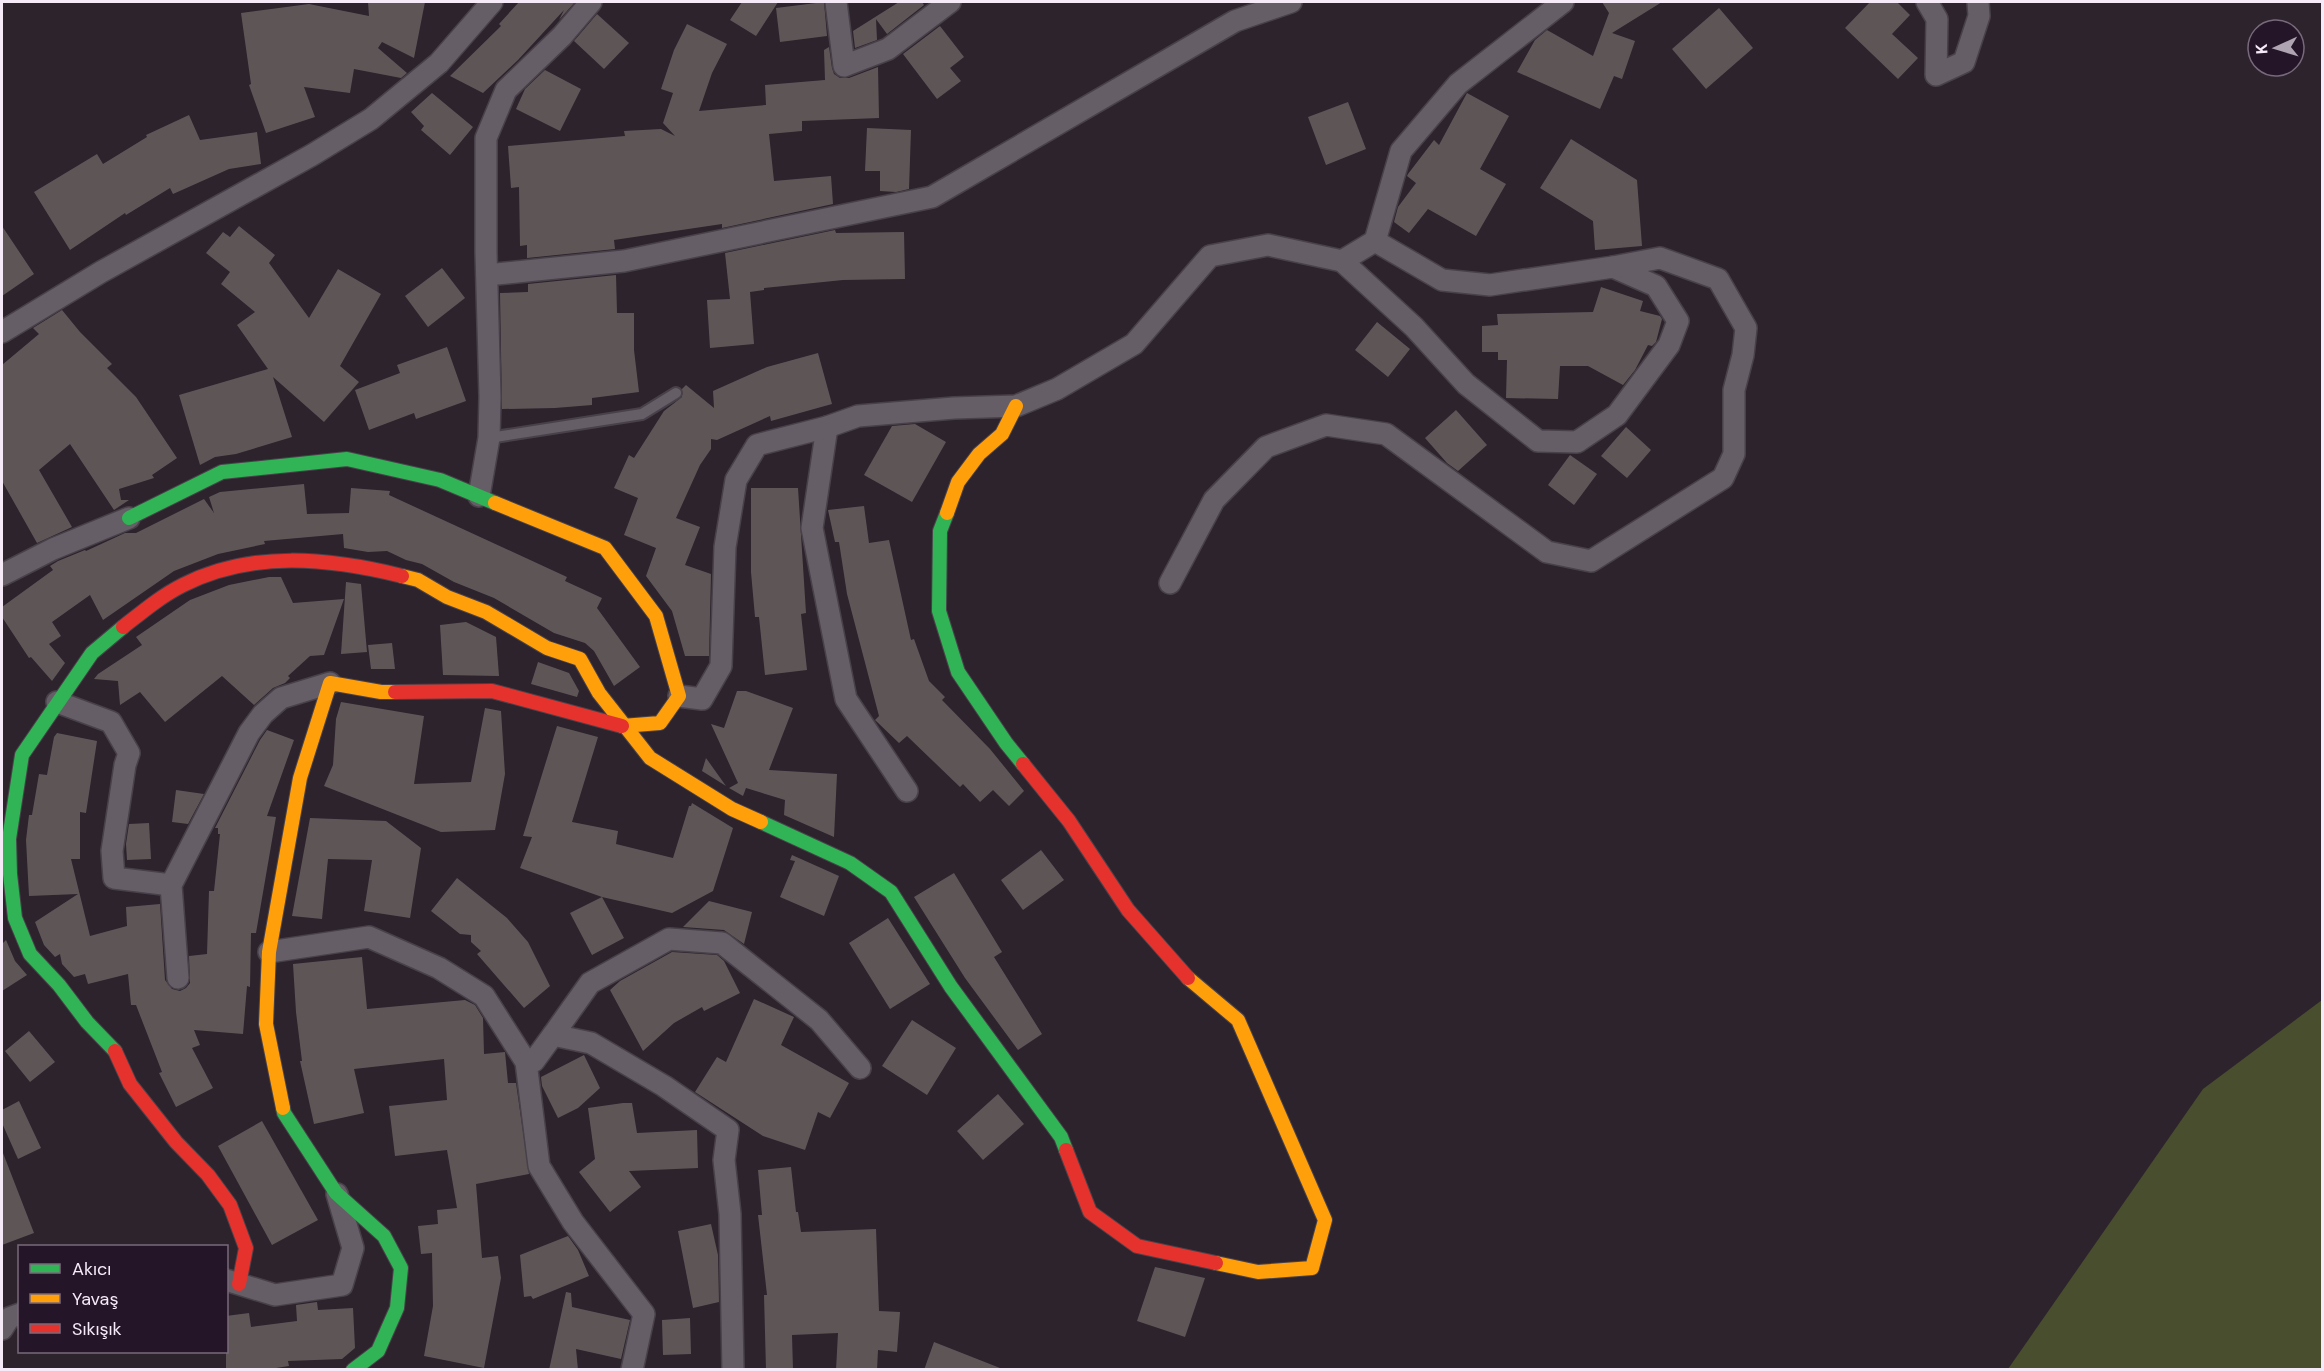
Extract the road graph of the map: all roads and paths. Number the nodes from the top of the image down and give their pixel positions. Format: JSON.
{"nodes":[{"id":1,"x":492,"y":2,"type":"edge"},
{"id":2,"x":591,"y":2,"type":"edge"},
{"id":3,"x":836,"y":2,"type":"edge"},
{"id":4,"x":950,"y":2,"type":"edge"},
{"id":5,"x":1291,"y":2,"type":"edge"},
{"id":6,"x":1563,"y":2,"type":"edge"},
{"id":7,"x":1927,"y":2,"type":"edge"},
{"id":8,"x":1978,"y":2,"type":"edge"},
{"id":9,"x":1375,"y":241,"type":"junction"},
{"id":10,"x":1342,"y":261,"type":"junction"},
{"id":11,"x":1613,"y":267,"type":"junction"},
{"id":12,"x":487,"y":275,"type":"junction"},
{"id":13,"x":2,"y":332,"type":"edge"},
{"id":14,"x":676,"y":393,"type":"dead end"},
{"id":15,"x":1016,"y":406,"type":"junction"},
{"id":16,"x":828,"y":427,"type":"junction"},
{"id":17,"x":489,"y":438,"type":"junction"},
{"id":18,"x":479,"y":496,"type":"junction"},
{"id":19,"x":129,"y":518,"type":"joint"},
{"id":20,"x":2,"y":575,"type":"edge"},
{"id":21,"x":1170,"y":583,"type":"dead end"},
{"id":22,"x":330,"y":683,"type":"junction"},
{"id":23,"x":679,"y":696,"type":"junction"},
{"id":24,"x":57,"y":702,"type":"junction"},
{"id":25,"x":625,"y":727,"type":"junction"},
{"id":26,"x":907,"y":791,"type":"dead end"},
{"id":27,"x":171,"y":885,"type":"junction"},
{"id":28,"x":269,"y":952,"type":"junction"},
{"id":29,"x":178,"y":978,"type":"dead end"},
{"id":30,"x":552,"y":1035,"type":"junction"},
{"id":31,"x":526,"y":1062,"type":"junction"},
{"id":32,"x":860,"y":1068,"type":"dead end"},
{"id":33,"x":336,"y":1193,"type":"junction"},
{"id":34,"x":233,"y":1282,"type":"edge"},
{"id":35,"x":18,"y":1315,"type":"edge"},
{"id":36,"x":2,"y":1329,"type":"edge"},
{"id":37,"x":353,"y":1370,"type":"edge"},
{"id":38,"x":632,"y":1370,"type":"edge"},
{"id":39,"x":733,"y":1370,"type":"edge"}],
"edges":[{"from":1,"to":13,"type":"street"},
{"from":2,"to":12,"type":"street"},
{"from":3,"to":4,"type":"street"},
{"from":5,"to":12,"type":"street"},
{"from":6,"to":9,"type":"street"},
{"from":7,"to":8,"type":"street"},
{"from":9,"to":10,"type":"street"},
{"from":9,"to":11,"type":"street"},
{"from":10,"to":11,"type":"street"},
{"from":10,"to":15,"type":"street"},
{"from":11,"to":21,"type":"street"},
{"from":12,"to":17,"type":"street"},
{"from":14,"to":17,"type":"lane"},
{"from":15,"to":16,"type":"street"},
{"from":15,"to":25,"type":"street"},
{"from":16,"to":23,"type":"street"},
{"from":16,"to":26,"type":"street"},
{"from":17,"to":18,"type":"street"},
{"from":18,"to":19,"type":"street"},
{"from":18,"to":23,"type":"street"},
{"from":19,"to":20,"type":"street"},
{"from":22,"to":25,"type":"street"},
{"from":22,"to":27,"type":"street"},
{"from":22,"to":28,"type":"street"},
{"from":23,"to":25,"type":"street"},
{"from":24,"to":25,"type":"street"},
{"from":24,"to":27,"type":"street"},
{"from":24,"to":34,"type":"street"},
{"from":27,"to":29,"type":"street"},
{"from":28,"to":31,"type":"street"},
{"from":28,"to":33,"type":"street"},
{"from":30,"to":31,"type":"street"},
{"from":30,"to":32,"type":"street"},
{"from":30,"to":39,"type":"street"},
{"from":31,"to":38,"type":"street"},
{"from":33,"to":34,"type":"street"},
{"from":33,"to":37,"type":"street"},
{"from":35,"to":36,"type":"street"}]}
